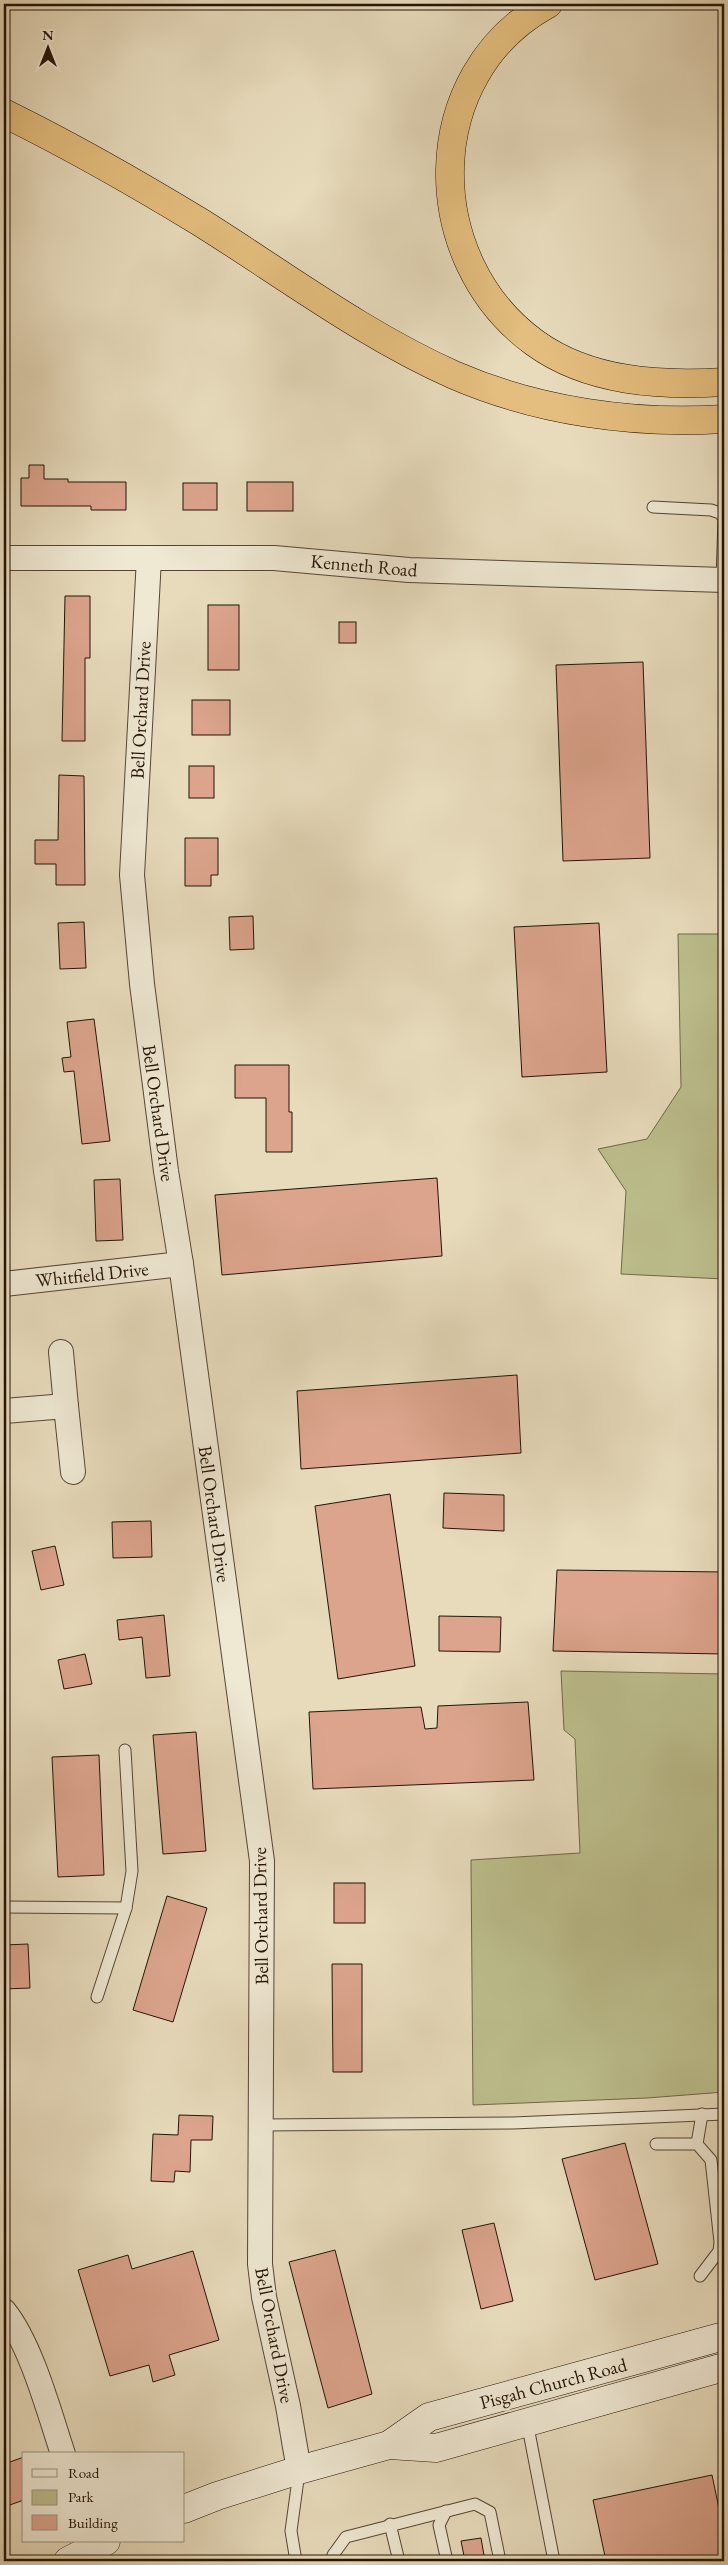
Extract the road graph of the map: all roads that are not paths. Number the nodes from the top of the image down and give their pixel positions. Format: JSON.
{"nodes":[{"id":1,"x":548,"y":4,"type":"edge"},
{"id":2,"x":4,"y":113,"type":"edge"},
{"id":3,"x":724,"y":382,"type":"edge"},
{"id":4,"x":724,"y":419,"type":"edge"},
{"id":5,"x":653,"y":508,"type":"dead end"},
{"id":6,"x":4,"y":558,"type":"edge"},
{"id":7,"x":149,"y":558,"type":"junction"},
{"id":8,"x":723,"y":580,"type":"edge"},
{"id":9,"x":181,"y":1264,"type":"junction"},
{"id":10,"x":4,"y":1284,"type":"edge"},
{"id":11,"x":61,"y":1352,"type":"dead end"},
{"id":12,"x":66,"y":1406,"type":"junction"},
{"id":13,"x":4,"y":1411,"type":"edge"},
{"id":14,"x":73,"y":1472,"type":"dead end"},
{"id":15,"x":125,"y":1750,"type":"dead end"},
{"id":16,"x":4,"y":1907,"type":"edge"},
{"id":17,"x":126,"y":1908,"type":"junction"},
{"id":18,"x":97,"y":1997,"type":"dead end"},
{"id":19,"x":702,"y":2114,"type":"junction"},
{"id":20,"x":724,"y":2114,"type":"edge"},
{"id":21,"x":262,"y":2125,"type":"junction"},
{"id":22,"x":656,"y":2144,"type":"dead end"},
{"id":23,"x":697,"y":2144,"type":"junction"},
{"id":24,"x":700,"y":2276,"type":"dead end"},
{"id":25,"x":4,"y":2311,"type":"edge"},
{"id":26,"x":724,"y":2336,"type":"edge"},
{"id":27,"x":724,"y":2367,"type":"edge"},
{"id":28,"x":527,"y":2422,"type":"junction"},
{"id":29,"x":389,"y":2445,"type":"junction"},
{"id":30,"x":62,"y":2452,"type":"edge"},
{"id":31,"x":299,"y":2470,"type":"junction"},
{"id":32,"x":185,"y":2510,"type":"edge"},
{"id":33,"x":446,"y":2511,"type":"junction"},
{"id":34,"x":390,"y":2524,"type":"junction"},
{"id":35,"x":97,"y":2547,"type":"edge"},
{"id":36,"x":68,"y":2561,"type":"edge"},
{"id":37,"x":296,"y":2561,"type":"edge"},
{"id":38,"x":333,"y":2561,"type":"edge"},
{"id":39,"x":399,"y":2561,"type":"edge"},
{"id":40,"x":447,"y":2561,"type":"edge"},
{"id":41,"x":500,"y":2561,"type":"edge"},
{"id":42,"x":554,"y":2561,"type":"edge"}],
"edges":[{"from":1,"to":3,"type":"highway"},
{"from":2,"to":4,"type":"highway"},
{"from":5,"to":8,"type":"lane"},
{"from":6,"to":7,"type":"street","name":"Kenneth Road"},
{"from":7,"to":8,"type":"street","name":"Kenneth Road"},
{"from":7,"to":9,"type":"street","name":"Bell Orchard Drive"},
{"from":9,"to":10,"type":"street","name":"Whitfield Drive"},
{"from":9,"to":21,"type":"street","name":"Bell Orchard Drive"},
{"from":11,"to":12,"type":"street"},
{"from":12,"to":13,"type":"street"},
{"from":12,"to":14,"type":"street"},
{"from":15,"to":17,"type":"lane"},
{"from":16,"to":17,"type":"lane"},
{"from":17,"to":18,"type":"lane"},
{"from":19,"to":20,"type":"lane"},
{"from":19,"to":21,"type":"lane"},
{"from":19,"to":23,"type":"lane"},
{"from":21,"to":31,"type":"street","name":"Bell Orchard Drive"},
{"from":22,"to":23,"type":"lane"},
{"from":23,"to":24,"type":"lane"},
{"from":25,"to":30,"type":"street"},
{"from":26,"to":29,"type":"main road","name":"Pisgah Church Road"},
{"from":27,"to":28,"type":"main road","name":"Pisgah Church Road"},
{"from":28,"to":29,"type":"main road","name":"Pisgah Church Road"},
{"from":28,"to":42,"type":"lane"},
{"from":29,"to":31,"type":"main road","name":"Pisgah Church Road"},
{"from":31,"to":32,"type":"main road","name":"Pisgah Church Road"},
{"from":31,"to":37,"type":"lane"},
{"from":33,"to":34,"type":"lane"},
{"from":33,"to":40,"type":"lane"},
{"from":33,"to":41,"type":"lane"},
{"from":34,"to":38,"type":"lane"},
{"from":34,"to":39,"type":"lane"},
{"from":35,"to":36,"type":"main road"}]}
